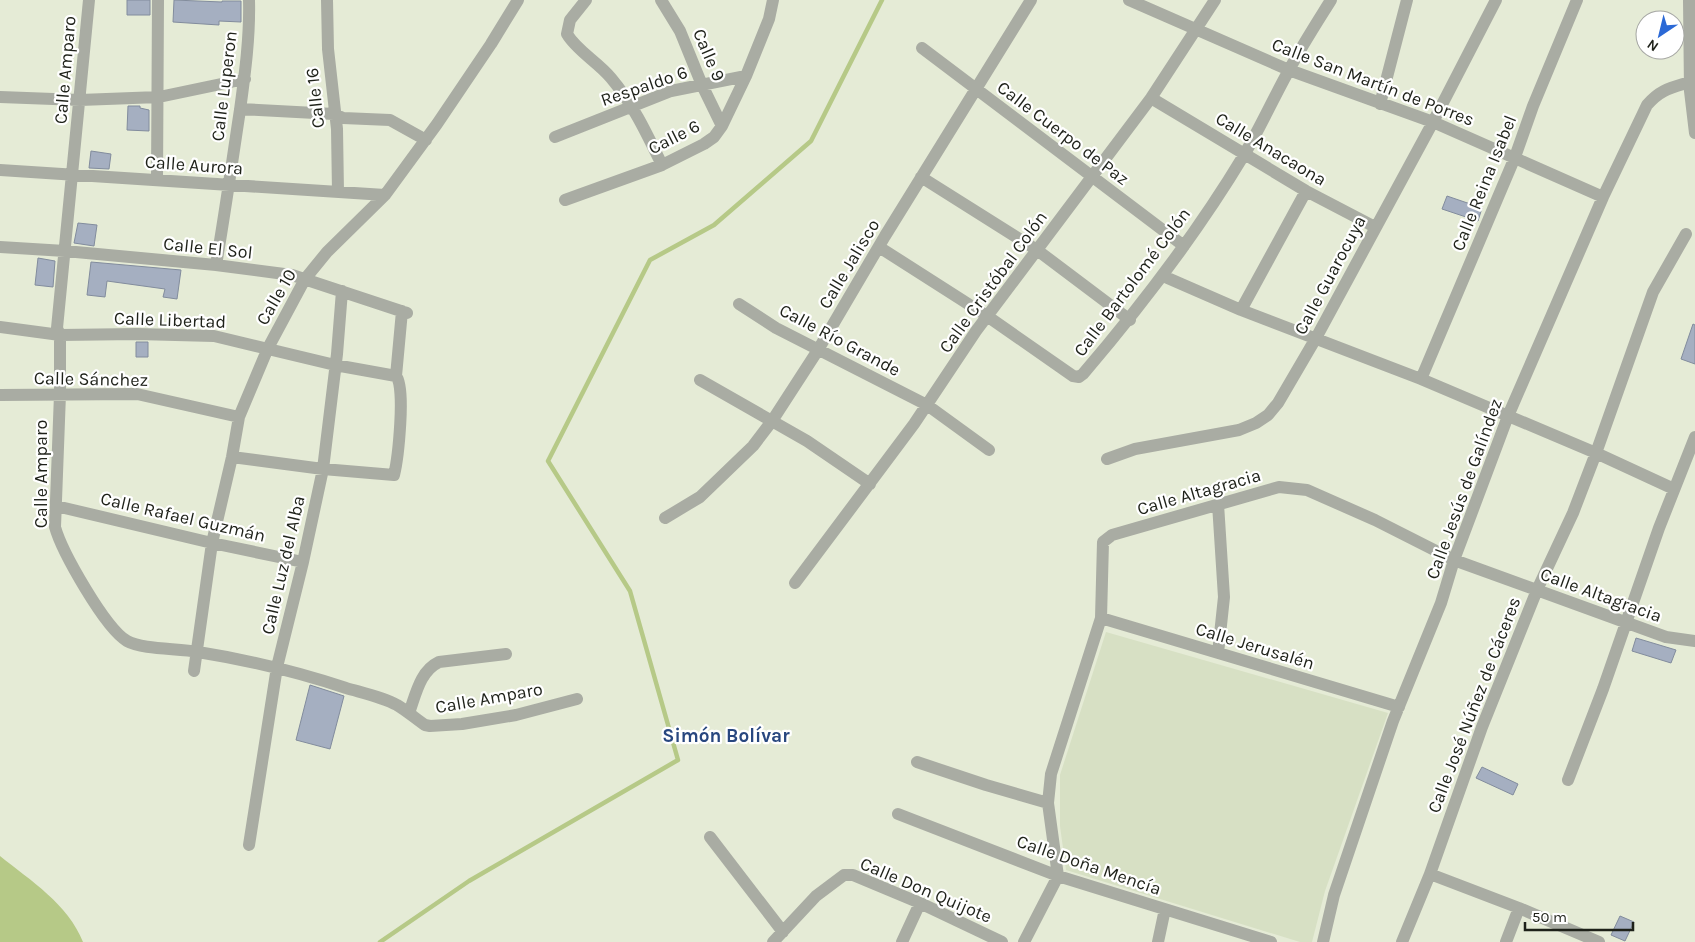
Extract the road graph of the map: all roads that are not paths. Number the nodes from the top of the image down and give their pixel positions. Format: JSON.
{"nodes":[{"id":1,"x":89,"y":0,"type":"edge"},
{"id":2,"x":158,"y":0,"type":"edge"},
{"id":3,"x":249,"y":0,"type":"edge"},
{"id":4,"x":327,"y":0,"type":"edge"},
{"id":5,"x":518,"y":0,"type":"edge"},
{"id":6,"x":586,"y":0,"type":"edge"},
{"id":7,"x":661,"y":0,"type":"edge"},
{"id":8,"x":773,"y":0,"type":"edge"},
{"id":9,"x":1030,"y":0,"type":"edge"},
{"id":10,"x":1129,"y":0,"type":"edge"},
{"id":11,"x":1215,"y":0,"type":"edge"},
{"id":12,"x":1330,"y":0,"type":"edge"},
{"id":13,"x":1407,"y":0,"type":"edge"},
{"id":14,"x":1496,"y":0,"type":"edge"},
{"id":15,"x":1577,"y":0,"type":"edge"},
{"id":16,"x":1689,"y":0,"type":"edge"},
{"id":17,"x":1195,"y":30,"type":"junction"},
{"id":18,"x":922,"y":48,"type":"dead end"},
{"id":19,"x":1289,"y":70,"type":"junction"},
{"id":20,"x":746,"y":76,"type":"junction"},
{"id":21,"x":244,"y":79,"type":"junction"},
{"id":22,"x":702,"y":85,"type":"junction"},
{"id":23,"x":1692,"y":88,"type":"edge"},
{"id":24,"x":975,"y":89,"type":"junction"},
{"id":25,"x":0,"y":97,"type":"edge"},
{"id":26,"x":159,"y":97,"type":"junction"},
{"id":27,"x":1151,"y":98,"type":"junction"},
{"id":28,"x":80,"y":100,"type":"junction"},
{"id":29,"x":1380,"y":104,"type":"junction"},
{"id":30,"x":633,"y":107,"type":"junction"},
{"id":31,"x":240,"y":109,"type":"junction"},
{"id":32,"x":334,"y":114,"type":"junction"},
{"id":33,"x":1434,"y":122,"type":"junction"},
{"id":34,"x":722,"y":126,"type":"junction"},
{"id":35,"x":1695,"y":133,"type":"edge"},
{"id":36,"x":555,"y":137,"type":"dead end"},
{"id":37,"x":426,"y":140,"type":"junction"},
{"id":38,"x":1245,"y":154,"type":"junction"},
{"id":39,"x":1515,"y":157,"type":"junction"},
{"id":40,"x":662,"y":165,"type":"junction"},
{"id":41,"x":0,"y":170,"type":"edge"},
{"id":42,"x":73,"y":174,"type":"junction"},
{"id":43,"x":1093,"y":176,"type":"junction"},
{"id":44,"x":922,"y":177,"type":"junction"},
{"id":45,"x":158,"y":180,"type":"junction"},
{"id":46,"x":230,"y":185,"type":"junction"},
{"id":47,"x":1306,"y":191,"type":"junction"},
{"id":48,"x":338,"y":192,"type":"junction"},
{"id":49,"x":385,"y":195,"type":"junction"},
{"id":50,"x":1603,"y":197,"type":"junction"},
{"id":51,"x":565,"y":200,"type":"dead end"},
{"id":52,"x":1375,"y":227,"type":"junction"},
{"id":53,"x":1690,"y":232,"type":"edge"},
{"id":54,"x":1695,"y":245,"type":"edge"},
{"id":55,"x":879,"y":246,"type":"junction"},
{"id":56,"x":1184,"y":246,"type":"junction"},
{"id":57,"x":0,"y":247,"type":"edge"},
{"id":58,"x":1037,"y":250,"type":"junction"},
{"id":59,"x":65,"y":252,"type":"junction"},
{"id":60,"x":216,"y":265,"type":"junction"},
{"id":61,"x":1163,"y":276,"type":"junction"},
{"id":62,"x":305,"y":279,"type":"junction"},
{"id":63,"x":342,"y":291,"type":"junction"},
{"id":64,"x":739,"y":304,"type":"dead end"},
{"id":65,"x":1241,"y":310,"type":"junction"},
{"id":66,"x":987,"y":316,"type":"junction"},
{"id":67,"x":1130,"y":320,"type":"junction"},
{"id":68,"x":0,"y":327,"type":"edge"},
{"id":69,"x":60,"y":335,"type":"junction"},
{"id":70,"x":1316,"y":338,"type":"junction"},
{"id":71,"x":268,"y":348,"type":"junction"},
{"id":72,"x":818,"y":350,"type":"junction"},
{"id":73,"x":335,"y":365,"type":"junction"},
{"id":74,"x":396,"y":376,"type":"junction"},
{"id":75,"x":1421,"y":379,"type":"junction"},
{"id":76,"x":700,"y":380,"type":"dead end"},
{"id":77,"x":60,"y":394,"type":"junction"},
{"id":78,"x":0,"y":395,"type":"edge"},
{"id":79,"x":927,"y":405,"type":"junction"},
{"id":80,"x":1508,"y":416,"type":"junction"},
{"id":81,"x":238,"y":417,"type":"junction"},
{"id":82,"x":772,"y":422,"type":"junction"},
{"id":83,"x":1695,"y":437,"type":"edge"},
{"id":84,"x":989,"y":450,"type":"dead end"},
{"id":85,"x":1596,"y":453,"type":"junction"},
{"id":86,"x":232,"y":457,"type":"junction"},
{"id":87,"x":1107,"y":460,"type":"dead end"},
{"id":88,"x":323,"y":469,"type":"junction"},
{"id":89,"x":870,"y":484,"type":"junction"},
{"id":90,"x":1674,"y":489,"type":"junction"},
{"id":91,"x":1218,"y":504,"type":"junction"},
{"id":92,"x":56,"y":506,"type":"junction"},
{"id":93,"x":665,"y":518,"type":"dead end"},
{"id":94,"x":212,"y":543,"type":"junction"},
{"id":95,"x":1454,"y":560,"type":"junction"},
{"id":96,"x":303,"y":562,"type":"junction"},
{"id":97,"x":795,"y":583,"type":"dead end"},
{"id":98,"x":1537,"y":590,"type":"junction"},
{"id":99,"x":1101,"y":618,"type":"junction"},
{"id":100,"x":1626,"y":622,"type":"junction"},
{"id":101,"x":1695,"y":641,"type":"edge"},
{"id":102,"x":198,"y":651,"type":"junction"},
{"id":103,"x":1218,"y":653,"type":"junction"},
{"id":104,"x":506,"y":654,"type":"dead end"},
{"id":105,"x":277,"y":668,"type":"junction"},
{"id":106,"x":194,"y":671,"type":"dead end"},
{"id":107,"x":577,"y":699,"type":"dead end"},
{"id":108,"x":1399,"y":707,"type":"junction"},
{"id":109,"x":409,"y":712,"type":"junction"},
{"id":110,"x":917,"y":762,"type":"dead end"},
{"id":111,"x":1568,"y":780,"type":"dead end"},
{"id":112,"x":1048,"y":803,"type":"junction"},
{"id":113,"x":898,"y":814,"type":"dead end"},
{"id":114,"x":710,"y":837,"type":"dead end"},
{"id":115,"x":249,"y":845,"type":"dead end"},
{"id":116,"x":1430,"y":874,"type":"junction"},
{"id":117,"x":1058,"y":876,"type":"junction"},
{"id":118,"x":920,"y":903,"type":"junction"},
{"id":119,"x":1520,"y":908,"type":"junction"},
{"id":120,"x":1165,"y":909,"type":"junction"},
{"id":121,"x":776,"y":939,"type":"edge"},
{"id":122,"x":902,"y":942,"type":"edge"},
{"id":123,"x":1002,"y":942,"type":"edge"},
{"id":124,"x":1024,"y":942,"type":"edge"},
{"id":125,"x":1158,"y":942,"type":"edge"},
{"id":126,"x":1271,"y":942,"type":"edge"},
{"id":127,"x":1322,"y":942,"type":"edge"},
{"id":128,"x":1402,"y":942,"type":"edge"},
{"id":129,"x":1506,"y":942,"type":"edge"},
{"id":130,"x":1600,"y":942,"type":"edge"}],
"edges":[{"from":1,"to":28,"type":"street","name":"Calle Amparo"},
{"from":2,"to":26,"type":"street"},
{"from":3,"to":21,"type":"street","name":"Calle Luperon"},
{"from":4,"to":32,"type":"street","name":"Calle 16"},
{"from":5,"to":37,"type":"street","name":"Calle 10"},
{"from":6,"to":30,"type":"street"},
{"from":7,"to":22,"type":"street","name":"Calle 9"},
{"from":8,"to":20,"type":"street","name":"Calle 6"},
{"from":9,"to":24,"type":"street","name":"Calle Jalisco"},
{"from":10,"to":17,"type":"street","name":"Calle San Martín de Porres"},
{"from":11,"to":17,"type":"street","name":"Calle Cristóbal Colón"},
{"from":12,"to":19,"type":"street","name":"Calle Bartolomé Colón"},
{"from":13,"to":29,"type":"street"},
{"from":14,"to":33,"type":"street","name":"Calle Guarocuya"},
{"from":15,"to":39,"type":"street","name":"Calle Reina Isabel"},
{"from":16,"to":23,"type":"street"},
{"from":17,"to":19,"type":"street","name":"Calle San Martín de Porres"},
{"from":17,"to":27,"type":"street","name":"Calle Cristóbal Colón"},
{"from":18,"to":24,"type":"street","name":"Calle Cuerpo de Paz"},
{"from":19,"to":29,"type":"street","name":"Calle San Martín de Porres"},
{"from":19,"to":38,"type":"street","name":"Calle Bartolomé Colón"},
{"from":20,"to":22,"type":"street","name":"Respaldo 6"},
{"from":20,"to":34,"type":"street","name":"Calle 6"},
{"from":21,"to":26,"type":"street"},
{"from":21,"to":31,"type":"street","name":"Calle Luperon"},
{"from":22,"to":30,"type":"street","name":"Respaldo 6"},
{"from":22,"to":34,"type":"street","name":"Calle 9"},
{"from":23,"to":35,"type":"street"},
{"from":23,"to":50,"type":"street","name":"Calle Jesús de Galíndez"},
{"from":24,"to":43,"type":"street","name":"Calle Cuerpo de Paz"},
{"from":24,"to":44,"type":"street","name":"Calle Jalisco"},
{"from":25,"to":28,"type":"street"},
{"from":26,"to":28,"type":"street"},
{"from":26,"to":45,"type":"street"},
{"from":27,"to":38,"type":"street","name":"Calle Anacaona"},
{"from":27,"to":43,"type":"street","name":"Calle Cristóbal Colón"},
{"from":28,"to":42,"type":"street","name":"Calle Amparo"},
{"from":29,"to":33,"type":"street","name":"Calle San Martín de Porres"},
{"from":30,"to":36,"type":"street","name":"Respaldo 6"},
{"from":30,"to":40,"type":"street"},
{"from":31,"to":32,"type":"street"},
{"from":31,"to":46,"type":"street","name":"Calle Luperon"},
{"from":32,"to":37,"type":"street"},
{"from":32,"to":48,"type":"street","name":"Calle 16"},
{"from":33,"to":39,"type":"street","name":"Calle San Martín de Porres"},
{"from":33,"to":52,"type":"street","name":"Calle Guarocuya"},
{"from":34,"to":40,"type":"street","name":"Calle 6"},
{"from":37,"to":49,"type":"street","name":"Calle 10"},
{"from":38,"to":47,"type":"street","name":"Calle Anacaona"},
{"from":38,"to":56,"type":"street","name":"Calle Bartolomé Colón"},
{"from":39,"to":50,"type":"street","name":"Calle San Martín de Porres"},
{"from":39,"to":75,"type":"street","name":"Calle Reina Isabel"},
{"from":40,"to":51,"type":"street","name":"Calle 6"},
{"from":41,"to":42,"type":"street","name":"Calle Aurora"},
{"from":42,"to":45,"type":"street","name":"Calle Aurora"},
{"from":42,"to":59,"type":"street","name":"Calle Amparo"},
{"from":43,"to":56,"type":"street","name":"Calle Cuerpo de Paz"},
{"from":43,"to":58,"type":"street","name":"Calle Cristóbal Colón"},
{"from":44,"to":55,"type":"street","name":"Calle Jalisco"},
{"from":44,"to":58,"type":"street"},
{"from":45,"to":46,"type":"street","name":"Calle Aurora"},
{"from":46,"to":48,"type":"street","name":"Calle Aurora"},
{"from":46,"to":60,"type":"street","name":"Calle Luperon"},
{"from":47,"to":52,"type":"street","name":"Calle Anacaona"},
{"from":47,"to":65,"type":"street"},
{"from":48,"to":49,"type":"street","name":"Calle Aurora"},
{"from":49,"to":62,"type":"street","name":"Calle 10"},
{"from":50,"to":80,"type":"street","name":"Calle Jesús de Galíndez"},
{"from":52,"to":70,"type":"street","name":"Calle Guarocuya"},
{"from":53,"to":54,"type":"street"},
{"from":53,"to":85,"type":"street","name":"Calle José Núñez de Cáceres"},
{"from":55,"to":66,"type":"street","name":"Calle Bartolomé Colón"},
{"from":55,"to":72,"type":"street","name":"Calle Jalisco"},
{"from":56,"to":61,"type":"street","name":"Calle Bartolomé Colón"},
{"from":57,"to":59,"type":"street","name":"Calle El Sol"},
{"from":58,"to":66,"type":"street","name":"Calle Cristóbal Colón"},
{"from":58,"to":67,"type":"street"},
{"from":59,"to":60,"type":"street","name":"Calle El Sol"},
{"from":59,"to":69,"type":"street","name":"Calle Amparo"},
{"from":60,"to":62,"type":"street","name":"Calle El Sol"},
{"from":61,"to":65,"type":"street"},
{"from":61,"to":67,"type":"street","name":"Calle Bartolomé Colón"},
{"from":62,"to":63,"type":"street","name":"Calle El Sol"},
{"from":62,"to":71,"type":"street","name":"Calle 10"},
{"from":63,"to":73,"type":"street","name":"Calle Luz del Alba"},
{"from":63,"to":74,"type":"street","name":"Calle El Sol"},
{"from":64,"to":72,"type":"street","name":"Calle Río Grande"},
{"from":65,"to":70,"type":"street"},
{"from":66,"to":67,"type":"street","name":"Calle Bartolomé Colón"},
{"from":66,"to":79,"type":"street","name":"Calle Cristóbal Colón"},
{"from":68,"to":69,"type":"street","name":"Calle Libertad"},
{"from":69,"to":71,"type":"street","name":"Calle Libertad"},
{"from":69,"to":77,"type":"street","name":"Calle Amparo"},
{"from":70,"to":75,"type":"street"},
{"from":70,"to":87,"type":"street","name":"Calle Guarocuya"},
{"from":71,"to":73,"type":"street","name":"Calle Libertad"},
{"from":71,"to":81,"type":"street","name":"Calle 10"},
{"from":72,"to":79,"type":"street","name":"Calle Río Grande"},
{"from":72,"to":82,"type":"street","name":"Calle Jalisco"},
{"from":73,"to":74,"type":"street","name":"Calle Libertad"},
{"from":73,"to":88,"type":"street","name":"Calle Luz del Alba"},
{"from":74,"to":88,"type":"street"},
{"from":75,"to":80,"type":"street"},
{"from":76,"to":82,"type":"street"},
{"from":77,"to":78,"type":"street","name":"Calle Sánchez"},
{"from":77,"to":81,"type":"street","name":"Calle Sánchez"},
{"from":77,"to":92,"type":"street","name":"Calle Amparo"},
{"from":79,"to":84,"type":"street","name":"Calle Río Grande"},
{"from":79,"to":89,"type":"street","name":"Calle Cristóbal Colón"},
{"from":80,"to":85,"type":"street"},
{"from":80,"to":95,"type":"street","name":"Calle Jesús de Galíndez"},
{"from":81,"to":86,"type":"street","name":"Calle 10"},
{"from":82,"to":89,"type":"street"},
{"from":82,"to":93,"type":"street","name":"Calle Jalisco"},
{"from":83,"to":90,"type":"street"},
{"from":85,"to":90,"type":"street"},
{"from":85,"to":98,"type":"street","name":"Calle José Núñez de Cáceres"},
{"from":86,"to":88,"type":"street"},
{"from":86,"to":94,"type":"street","name":"Calle 10"},
{"from":88,"to":96,"type":"street","name":"Calle Luz del Alba"},
{"from":89,"to":97,"type":"street","name":"Calle Cristóbal Colón"},
{"from":90,"to":100,"type":"street"},
{"from":91,"to":95,"type":"street","name":"Calle Altagracia"},
{"from":91,"to":99,"type":"street","name":"Calle Altagracia"},
{"from":91,"to":103,"type":"street"},
{"from":92,"to":94,"type":"street","name":"Calle Rafael Guzmán"},
{"from":92,"to":102,"type":"street","name":"Calle Amparo"},
{"from":94,"to":96,"type":"street","name":"Calle Rafael Guzmán"},
{"from":94,"to":102,"type":"street","name":"Calle 10"},
{"from":95,"to":98,"type":"street","name":"Calle Altagracia"},
{"from":95,"to":108,"type":"street","name":"Calle Jesús de Galíndez"},
{"from":96,"to":105,"type":"street","name":"Calle Luz del Alba"},
{"from":98,"to":100,"type":"street","name":"Calle Altagracia"},
{"from":98,"to":116,"type":"street","name":"Calle José Núñez de Cáceres"},
{"from":99,"to":103,"type":"street","name":"Calle Jerusalén"},
{"from":99,"to":112,"type":"street","name":"Calle Altagracia"},
{"from":100,"to":101,"type":"street","name":"Calle Altagracia"},
{"from":100,"to":111,"type":"street"},
{"from":102,"to":105,"type":"street","name":"Calle Amparo"},
{"from":102,"to":106,"type":"street","name":"Calle 10"},
{"from":103,"to":108,"type":"street","name":"Calle Jerusalén"},
{"from":104,"to":109,"type":"street"},
{"from":105,"to":109,"type":"street","name":"Calle Amparo"},
{"from":105,"to":115,"type":"street","name":"Calle Luz del Alba"},
{"from":107,"to":109,"type":"street","name":"Calle Amparo"},
{"from":108,"to":127,"type":"street","name":"Calle Jesús de Galíndez"},
{"from":110,"to":112,"type":"street"},
{"from":112,"to":117,"type":"street","name":"Calle Altagracia"},
{"from":113,"to":117,"type":"street","name":"Calle Doña Mencía"},
{"from":114,"to":121,"type":"street"},
{"from":116,"to":119,"type":"street"},
{"from":116,"to":128,"type":"street","name":"Calle José Núñez de Cáceres"},
{"from":117,"to":120,"type":"street","name":"Calle Doña Mencía"},
{"from":117,"to":124,"type":"street"},
{"from":118,"to":121,"type":"street","name":"Calle Don Quijote"},
{"from":118,"to":122,"type":"street"},
{"from":118,"to":123,"type":"street","name":"Calle Don Quijote"},
{"from":119,"to":129,"type":"street"},
{"from":119,"to":130,"type":"street"},
{"from":120,"to":125,"type":"street"},
{"from":120,"to":126,"type":"street","name":"Calle Doña Mencía"}]}
